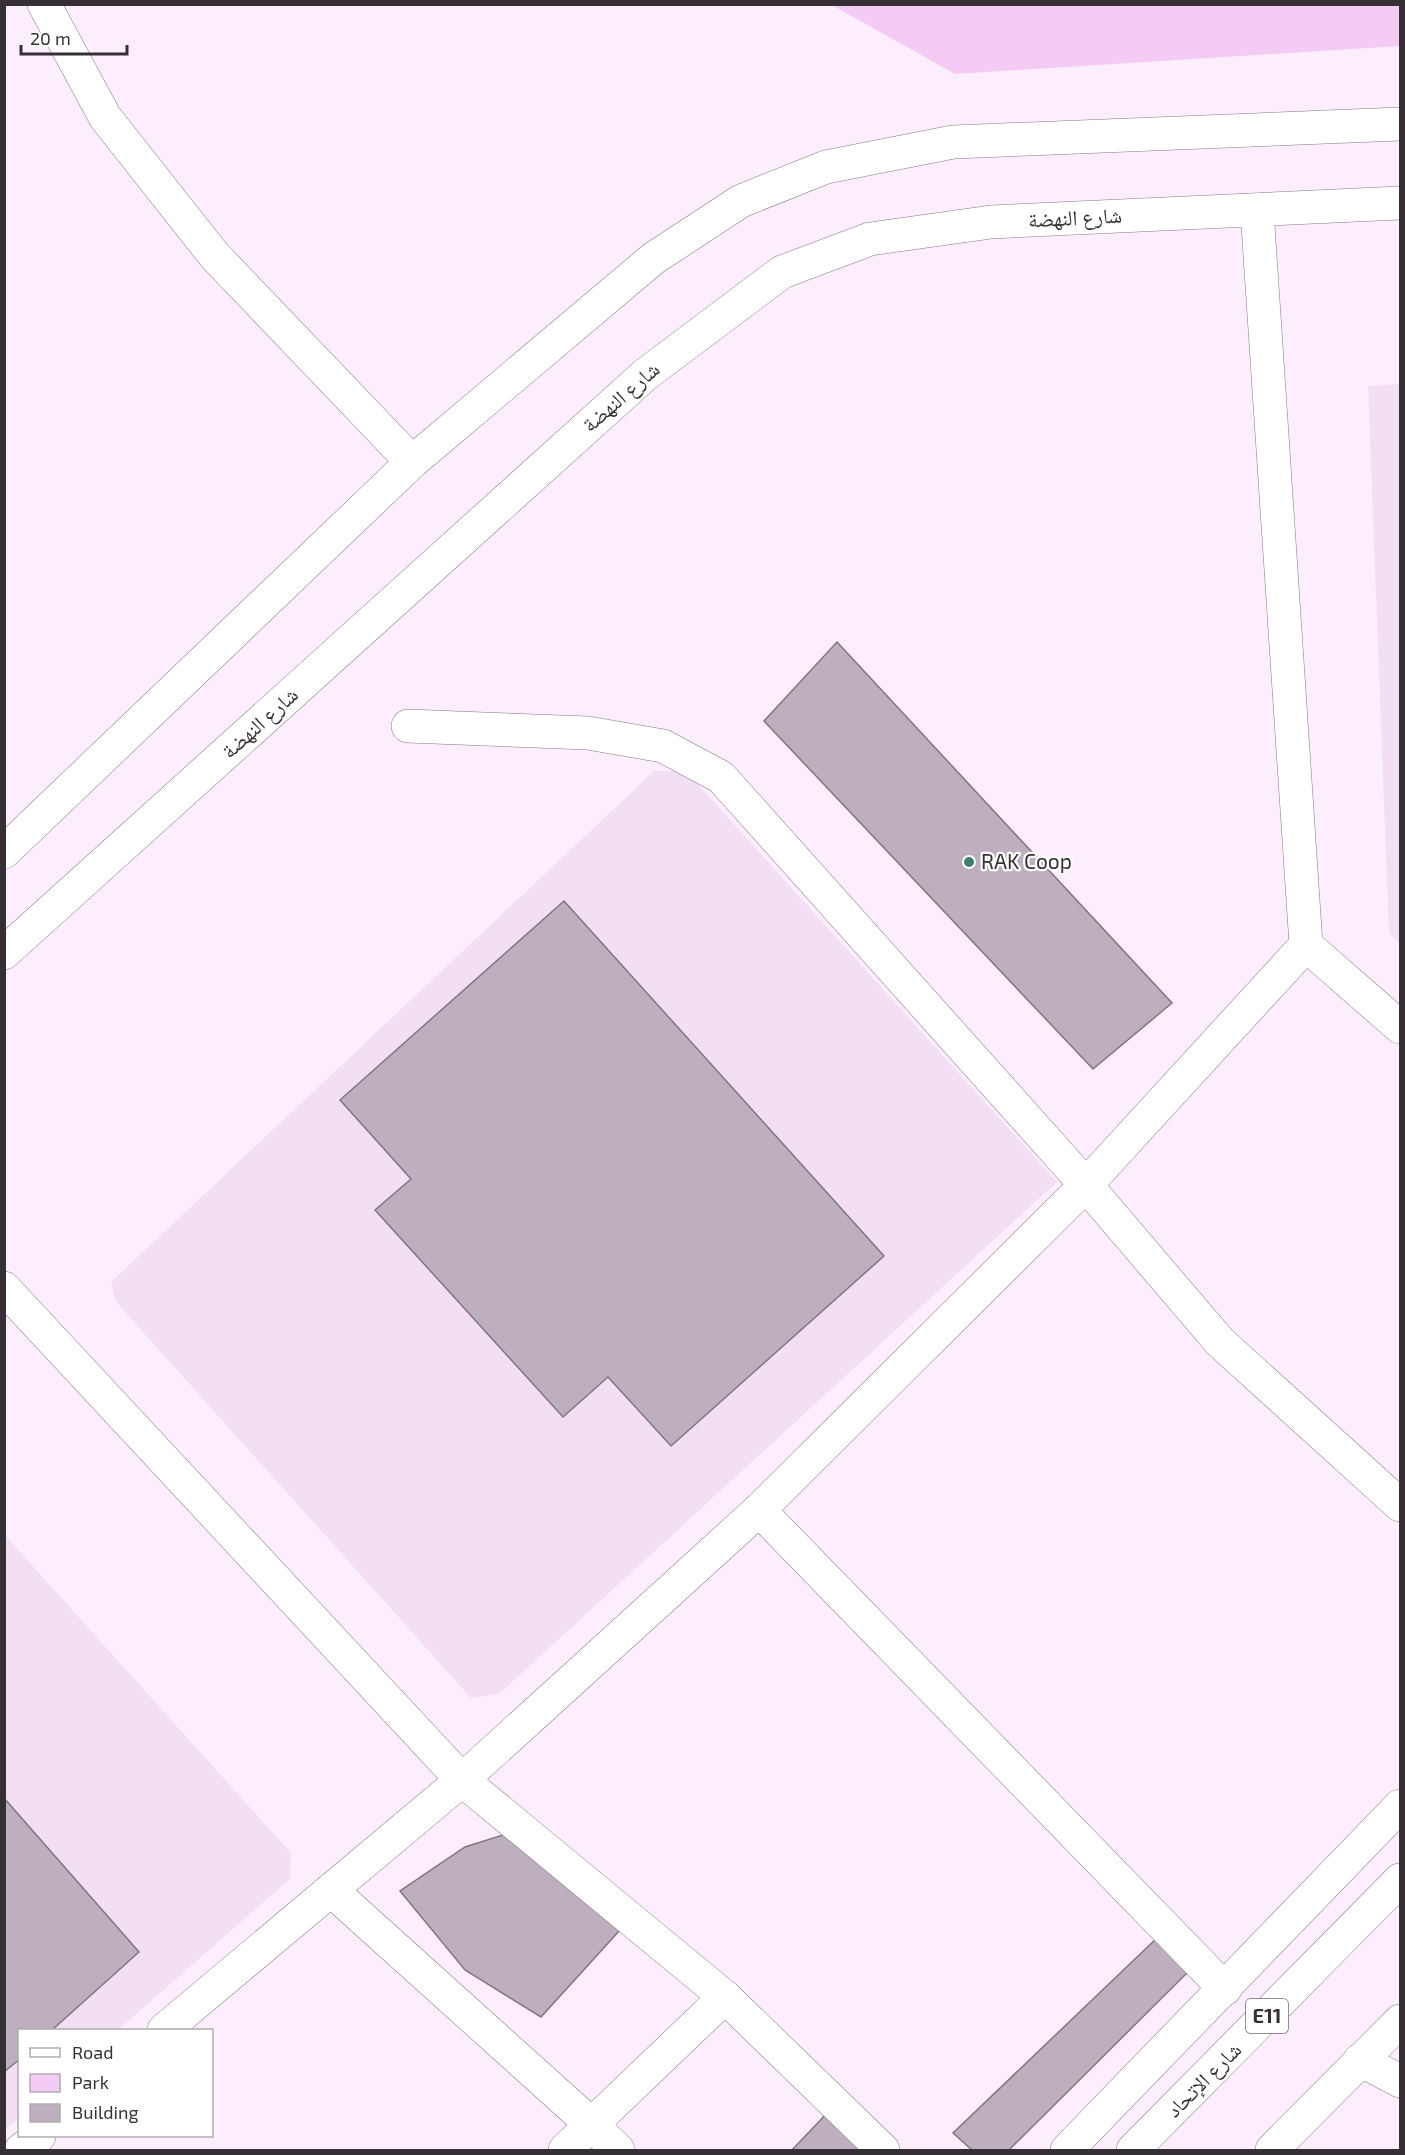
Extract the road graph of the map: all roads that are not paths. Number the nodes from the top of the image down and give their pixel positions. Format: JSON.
{"nodes":[{"id":1,"x":44,"y":4,"type":"edge"},
{"id":2,"x":1401,"y":124,"type":"edge"},
{"id":3,"x":1401,"y":203,"type":"edge"},
{"id":4,"x":1257,"y":210,"type":"junction"},
{"id":5,"x":412,"y":462,"type":"junction"},
{"id":6,"x":408,"y":726,"type":"dead end"},
{"id":7,"x":4,"y":852,"type":"edge"},
{"id":8,"x":1306,"y":945,"type":"junction"},
{"id":9,"x":4,"y":953,"type":"edge"},
{"id":10,"x":1401,"y":1027,"type":"edge"},
{"id":11,"x":1086,"y":1185,"type":"junction"},
{"id":12,"x":4,"y":1288,"type":"edge"},
{"id":13,"x":1401,"y":1505,"type":"edge"},
{"id":14,"x":759,"y":1510,"type":"junction"},
{"id":15,"x":462,"y":1780,"type":"junction"},
{"id":16,"x":1401,"y":1806,"type":"edge"},
{"id":17,"x":1401,"y":1880,"type":"edge"},
{"id":18,"x":331,"y":1890,"type":"junction"},
{"id":19,"x":1225,"y":1989,"type":"junction"},
{"id":20,"x":725,"y":1997,"type":"junction"},
{"id":21,"x":1401,"y":2021,"type":"edge"},
{"id":22,"x":166,"y":2029,"type":"edge"},
{"id":23,"x":1360,"y":2060,"type":"junction"},
{"id":24,"x":1401,"y":2081,"type":"edge"},
{"id":25,"x":592,"y":2125,"type":"junction"},
{"id":26,"x":38,"y":2137,"type":"edge"},
{"id":27,"x":21,"y":2151,"type":"edge"},
{"id":28,"x":565,"y":2151,"type":"edge"},
{"id":29,"x":618,"y":2151,"type":"edge"},
{"id":30,"x":883,"y":2151,"type":"edge"},
{"id":31,"x":1067,"y":2151,"type":"edge"},
{"id":32,"x":1133,"y":2151,"type":"edge"},
{"id":33,"x":1272,"y":2151,"type":"edge"}],
"edges":[{"from":1,"to":5,"type":"street"},
{"from":2,"to":5,"type":"street"},
{"from":3,"to":4,"type":"street","name":"شارع النهضة"},
{"from":4,"to":8,"type":"street"},
{"from":4,"to":9,"type":"street","name":"شارع النهضة"},
{"from":5,"to":7,"type":"street"},
{"from":6,"to":11,"type":"street"},
{"from":8,"to":10,"type":"street"},
{"from":8,"to":11,"type":"street"},
{"from":11,"to":13,"type":"street"},
{"from":11,"to":14,"type":"street"},
{"from":12,"to":15,"type":"street"},
{"from":14,"to":15,"type":"street"},
{"from":14,"to":19,"type":"street"},
{"from":15,"to":18,"type":"street"},
{"from":15,"to":20,"type":"street"},
{"from":16,"to":19,"type":"street"},
{"from":17,"to":32,"type":"street","name":"شارع الإتحاد","number":"E11"},
{"from":18,"to":22,"type":"street"},
{"from":18,"to":25,"type":"street"},
{"from":19,"to":31,"type":"street"},
{"from":20,"to":25,"type":"street"},
{"from":20,"to":30,"type":"street"},
{"from":21,"to":23,"type":"street"},
{"from":23,"to":24,"type":"street"},
{"from":23,"to":33,"type":"street"},
{"from":25,"to":28,"type":"street"},
{"from":25,"to":29,"type":"street"},
{"from":26,"to":27,"type":"street"}]}
